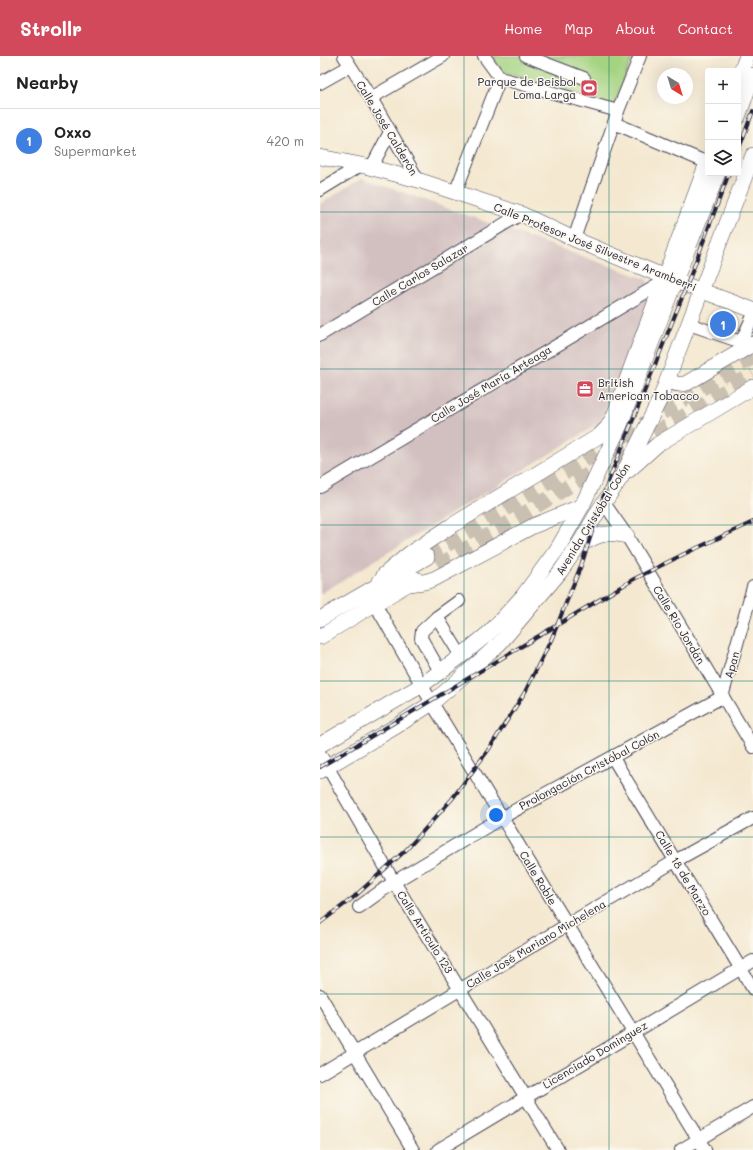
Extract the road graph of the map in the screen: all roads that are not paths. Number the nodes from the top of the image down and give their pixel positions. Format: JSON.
{"nodes":[{"id":1,"x":443,"y":56,"type":"edge"},
{"id":2,"x":484,"y":56,"type":"edge"},
{"id":3,"x":526,"y":56,"type":"edge"},
{"id":4,"x":640,"y":56,"type":"edge"},
{"id":5,"x":748,"y":57,"type":"edge"},
{"id":6,"x":347,"y":61,"type":"edge"},
{"id":7,"x":741,"y":72,"type":"edge"},
{"id":8,"x":753,"y":75,"type":"edge"},
{"id":9,"x":500,"y":78,"type":"junction"},
{"id":10,"x":584,"y":78,"type":"dead end"},
{"id":11,"x":320,"y":83,"type":"edge"},
{"id":12,"x":371,"y":98,"type":"junction"},
{"id":13,"x":741,"y":109,"type":"edge"},
{"id":14,"x":618,"y":111,"type":"junction"},
{"id":15,"x":614,"y":124,"type":"junction"},
{"id":16,"x":390,"y":132,"type":"junction"},
{"id":17,"x":320,"y":157,"type":"edge"},
{"id":18,"x":705,"y":160,"type":"edge"},
{"id":19,"x":751,"y":164,"type":"edge"},
{"id":20,"x":366,"y":167,"type":"junction"},
{"id":21,"x":705,"y":170,"type":"edge"},
{"id":22,"x":717,"y":176,"type":"edge"},
{"id":23,"x":418,"y":180,"type":"junction"},
{"id":24,"x":320,"y":190,"type":"edge"},
{"id":25,"x":455,"y":193,"type":"junction"},
{"id":26,"x":521,"y":214,"type":"junction"},
{"id":27,"x":574,"y":238,"type":"junction"},
{"id":28,"x":668,"y":280,"type":"junction"},
{"id":29,"x":702,"y":291,"type":"junction"},
{"id":30,"x":753,"y":310,"type":"edge"},
{"id":31,"x":753,"y":316,"type":"edge"},
{"id":32,"x":689,"y":324,"type":"junction"},
{"id":33,"x":320,"y":335,"type":"edge"},
{"id":34,"x":748,"y":344,"type":"edge"},
{"id":35,"x":668,"y":379,"type":"junction"},
{"id":36,"x":753,"y":387,"type":"edge"},
{"id":37,"x":622,"y":476,"type":"junction"},
{"id":38,"x":320,"y":487,"type":"edge"},
{"id":39,"x":604,"y":503,"type":"junction"},
{"id":40,"x":582,"y":506,"type":"junction"},
{"id":41,"x":627,"y":536,"type":"junction"},
{"id":42,"x":578,"y":546,"type":"junction"},
{"id":43,"x":409,"y":584,"type":"junction"},
{"id":44,"x":377,"y":586,"type":"junction"},
{"id":45,"x":753,"y":587,"type":"edge"},
{"id":46,"x":460,"y":601,"type":"dead end"},
{"id":47,"x":528,"y":601,"type":"junction"},
{"id":48,"x":376,"y":604,"type":"junction"},
{"id":49,"x":437,"y":617,"type":"junction"},
{"id":50,"x":320,"y":619,"type":"edge"},
{"id":51,"x":320,"y":637,"type":"edge"},
{"id":52,"x":462,"y":656,"type":"junction"},
{"id":53,"x":441,"y":672,"type":"junction"},
{"id":54,"x":422,"y":686,"type":"junction"},
{"id":55,"x":722,"y":697,"type":"junction"},
{"id":56,"x":432,"y":702,"type":"junction"},
{"id":57,"x":320,"y":745,"type":"edge"},
{"id":58,"x":753,"y":746,"type":"edge"},
{"id":59,"x":613,"y":758,"type":"junction"},
{"id":60,"x":322,"y":764,"type":"edge"},
{"id":61,"x":501,"y":818,"type":"junction"},
{"id":62,"x":753,"y":818,"type":"edge"},
{"id":63,"x":675,"y":861,"type":"junction"},
{"id":64,"x":394,"y":882,"type":"junction"},
{"id":65,"x":359,"y":907,"type":"dead end"},
{"id":66,"x":567,"y":925,"type":"junction"},
{"id":67,"x":753,"y":961,"type":"edge"},
{"id":68,"x":741,"y":969,"type":"junction"},
{"id":69,"x":460,"y":989,"type":"junction"},
{"id":70,"x":753,"y":989,"type":"edge"},
{"id":71,"x":320,"y":995,"type":"edge"},
{"id":72,"x":633,"y":1032,"type":"junction"},
{"id":73,"x":355,"y":1054,"type":"junction"},
{"id":74,"x":320,"y":1074,"type":"edge"},
{"id":75,"x":525,"y":1097,"type":"junction"},
{"id":76,"x":753,"y":1107,"type":"edge"},
{"id":77,"x":701,"y":1145,"type":"edge"},
{"id":78,"x":413,"y":1150,"type":"edge"},
{"id":79,"x":438,"y":1150,"type":"edge"},
{"id":80,"x":558,"y":1150,"type":"edge"},
{"id":81,"x":682,"y":1150,"type":"edge"}],
"edges":[{"from":1,"to":12,"type":"street"},
{"from":2,"to":9,"type":"street"},
{"from":3,"to":10,"type":"street"},
{"from":4,"to":14,"type":"street"},
{"from":5,"to":7,"type":"main road"},
{"from":6,"to":11,"type":"street"},
{"from":6,"to":12,"type":"street","name":"Calle José Calderón"},
{"from":8,"to":13,"type":"main road"},
{"from":9,"to":14,"type":"street"},
{"from":9,"to":25,"type":"street"},
{"from":12,"to":16,"type":"street","name":"Calle José Calderón"},
{"from":14,"to":15,"type":"street"},
{"from":15,"to":18,"type":"street"},
{"from":15,"to":27,"type":"street"},
{"from":16,"to":20,"type":"street"},
{"from":16,"to":23,"type":"street","name":"Calle José Calderón"},
{"from":17,"to":20,"type":"main road","name":"Calle Profesor José Silvestre Aramberri"},
{"from":19,"to":29,"type":"main road","name":"Avenida Cristóbal Colón"},
{"from":20,"to":23,"type":"main road","name":"Calle Profesor José Silvestre Aramberri"},
{"from":20,"to":24,"type":"street"},
{"from":21,"to":28,"type":"main road"},
{"from":22,"to":28,"type":"main road"},
{"from":23,"to":25,"type":"main road","name":"Calle Profesor José Silvestre Aramberri"},
{"from":25,"to":26,"type":"main road","name":"Calle Profesor José Silvestre Aramberri"},
{"from":26,"to":27,"type":"main road","name":"Calle Profesor José Silvestre Aramberri"},
{"from":26,"to":33,"type":"street","name":"Calle Carlos Salazar"},
{"from":27,"to":28,"type":"main road","name":"Calle Profesor José Silvestre Aramberri"},
{"from":28,"to":29,"type":"main road","name":"Calle Profesor José Silvestre Aramberri"},
{"from":28,"to":38,"type":"street","name":"Calle José María Arteaga"},
{"from":28,"to":40,"type":"main road","name":"Avenida Cristóbal Colón"},
{"from":28,"to":44,"type":"main road"},
{"from":29,"to":30,"type":"main road","name":"Calle Profesor José Silvestre Aramberri"},
{"from":29,"to":32,"type":"main road","name":"Avenida Cristóbal Colón"},
{"from":31,"to":34,"type":"street"},
{"from":32,"to":34,"type":"street"},
{"from":32,"to":35,"type":"main road","name":"Avenida Cristóbal Colón"},
{"from":34,"to":35,"type":"main road"},
{"from":35,"to":37,"type":"main road","name":"Avenida Cristóbal Colón"},
{"from":36,"to":37,"type":"main road"},
{"from":37,"to":39,"type":"main road","name":"Avenida Cristóbal Colón"},
{"from":39,"to":41,"type":"street","name":"Calle Río Jordán"},
{"from":39,"to":42,"type":"main road","name":"Avenida Cristóbal Colón"},
{"from":40,"to":43,"type":"main road"},
{"from":40,"to":47,"type":"main road","name":"Avenida Cristóbal Colón"},
{"from":41,"to":42,"type":"main road"},
{"from":41,"to":55,"type":"street","name":"Calle Río Jordán"},
{"from":42,"to":47,"type":"main road","name":"Avenida Cristóbal Colón"},
{"from":43,"to":44,"type":"main road"},
{"from":43,"to":48,"type":"main road"},
{"from":44,"to":50,"type":"main road"},
{"from":45,"to":55,"type":"street","name":"Apan"},
{"from":46,"to":49,"type":"street"},
{"from":47,"to":52,"type":"main road","name":"Avenida Cristóbal Colón"},
{"from":47,"to":56,"type":"main road","name":"Avenida Cristóbal Colón"},
{"from":48,"to":51,"type":"main road"},
{"from":48,"to":54,"type":"street","name":"Calle Roble"},
{"from":49,"to":52,"type":"street"},
{"from":49,"to":53,"type":"street"},
{"from":52,"to":53,"type":"main road","name":"Avenida Cristóbal Colón"},
{"from":53,"to":54,"type":"main road","name":"Avenida Cristóbal Colón"},
{"from":54,"to":56,"type":"street","name":"Calle Roble"},
{"from":54,"to":57,"type":"main road","name":"Avenida Cristóbal Colón"},
{"from":55,"to":58,"type":"street","name":"Calle Río Jordán"},
{"from":55,"to":59,"type":"street","name":"Prolongación Cristóbal Colón"},
{"from":56,"to":60,"type":"main road","name":"Avenida Cristóbal Colón"},
{"from":56,"to":61,"type":"street","name":"Calle Roble"},
{"from":59,"to":61,"type":"street","name":"Prolongación Cristóbal Colón"},
{"from":59,"to":63,"type":"street","name":"Calle 18 de Marzo"},
{"from":60,"to":64,"type":"street","name":"Calle Artículo 123"},
{"from":61,"to":64,"type":"street","name":"Prolongación Cristóbal Colón"},
{"from":61,"to":66,"type":"street","name":"Calle Roble"},
{"from":62,"to":63,"type":"street","name":"Calle José Mariano Michelena"},
{"from":63,"to":66,"type":"street","name":"Calle José Mariano Michelena"},
{"from":63,"to":68,"type":"street","name":"Calle 18 de Marzo"},
{"from":64,"to":65,"type":"street","name":"Prolongación Cristóbal Colón"},
{"from":64,"to":69,"type":"street","name":"Calle Artículo 123"},
{"from":66,"to":69,"type":"street","name":"Calle José Mariano Michelena"},
{"from":66,"to":72,"type":"street","name":"Calle Roble"},
{"from":67,"to":68,"type":"street","name":"Licenciado Dominguez"},
{"from":68,"to":70,"type":"street","name":"Calle 18 de Marzo"},
{"from":68,"to":72,"type":"street","name":"Licenciado Dominguez"},
{"from":69,"to":73,"type":"street","name":"Calle José Mariano Michelena"},
{"from":69,"to":75,"type":"street","name":"Calle Artículo 123"},
{"from":71,"to":73,"type":"street"},
{"from":72,"to":75,"type":"street","name":"Licenciado Dominguez"},
{"from":72,"to":77,"type":"street","name":"Calle Roble"},
{"from":73,"to":74,"type":"street","name":"Calle José Mariano Michelena"},
{"from":73,"to":78,"type":"street"},
{"from":75,"to":79,"type":"street","name":"Licenciado Dominguez"},
{"from":75,"to":80,"type":"street","name":"Calle Artículo 123"},
{"from":76,"to":77,"type":"street"},
{"from":77,"to":81,"type":"street"}]}
